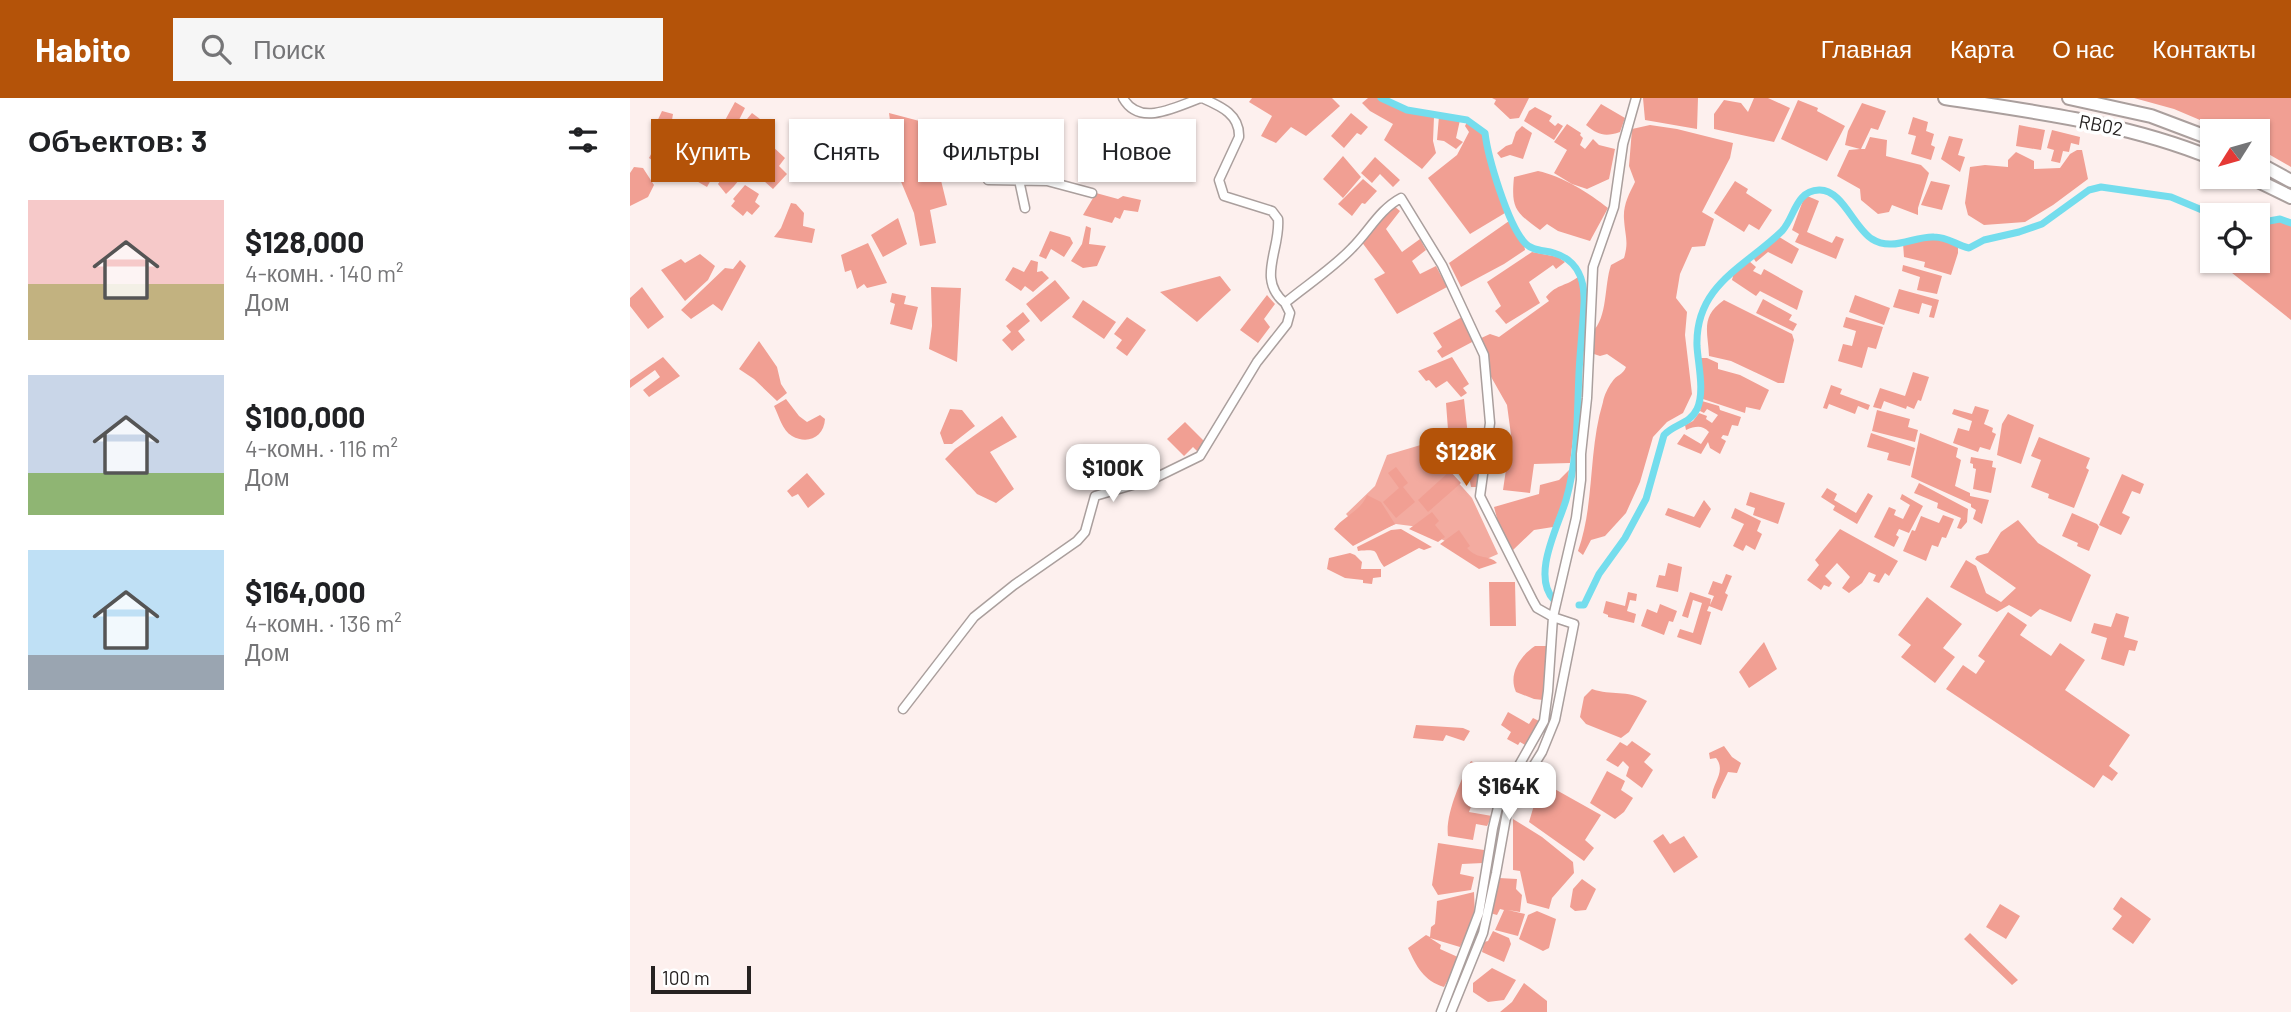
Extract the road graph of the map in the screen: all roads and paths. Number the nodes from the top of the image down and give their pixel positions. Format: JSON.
{"nodes":[{"id":1,"x":1122,"y":98,"type":"edge"},
{"id":2,"x":1202,"y":98,"type":"edge"},
{"id":3,"x":1636,"y":98,"type":"edge"},
{"id":4,"x":1945,"y":98,"type":"edge"},
{"id":5,"x":2062,"y":98,"type":"edge"},
{"id":6,"x":2069,"y":98,"type":"edge"},
{"id":7,"x":2059,"y":116,"type":"junction"},
{"id":8,"x":2200,"y":134,"type":"edge"},
{"id":9,"x":2200,"y":154,"type":"edge"},
{"id":10,"x":2270,"y":170,"type":"edge"},
{"id":11,"x":2291,"y":181,"type":"edge"},
{"id":12,"x":1019,"y":182,"type":"edge"},
{"id":13,"x":1051,"y":182,"type":"edge"},
{"id":14,"x":2270,"y":187,"type":"edge"},
{"id":15,"x":1092,"y":193,"type":"dead end"},
{"id":16,"x":2291,"y":197,"type":"edge"},
{"id":17,"x":1025,"y":208,"type":"dead end"},
{"id":18,"x":1286,"y":303,"type":"junction"},
{"id":19,"x":1553,"y":617,"type":"junction"},
{"id":20,"x":903,"y":709,"type":"dead end"},
{"id":21,"x":1502,"y":811,"type":"junction"},
{"id":22,"x":1441,"y":1012,"type":"edge"},
{"id":23,"x":1451,"y":1012,"type":"edge"}],
"edges":[{"from":1,"to":2,"type":"street"},
{"from":2,"to":18,"type":"street"},
{"from":3,"to":19,"type":"street"},
{"from":4,"to":7,"type":"highway","name":"RB02"},
{"from":5,"to":7,"type":"highway"},
{"from":6,"to":8,"type":"highway"},
{"from":7,"to":9,"type":"highway","name":"RB02"},
{"from":10,"to":11,"type":"highway"},
{"from":12,"to":17,"type":"street"},
{"from":13,"to":15,"type":"street"},
{"from":14,"to":16,"type":"highway"},
{"from":18,"to":19,"type":"street"},
{"from":18,"to":20,"type":"street"},
{"from":19,"to":21,"type":"street"},
{"from":19,"to":21,"type":"street"},
{"from":21,"to":22,"type":"street"},
{"from":21,"to":23,"type":"street"}]}
